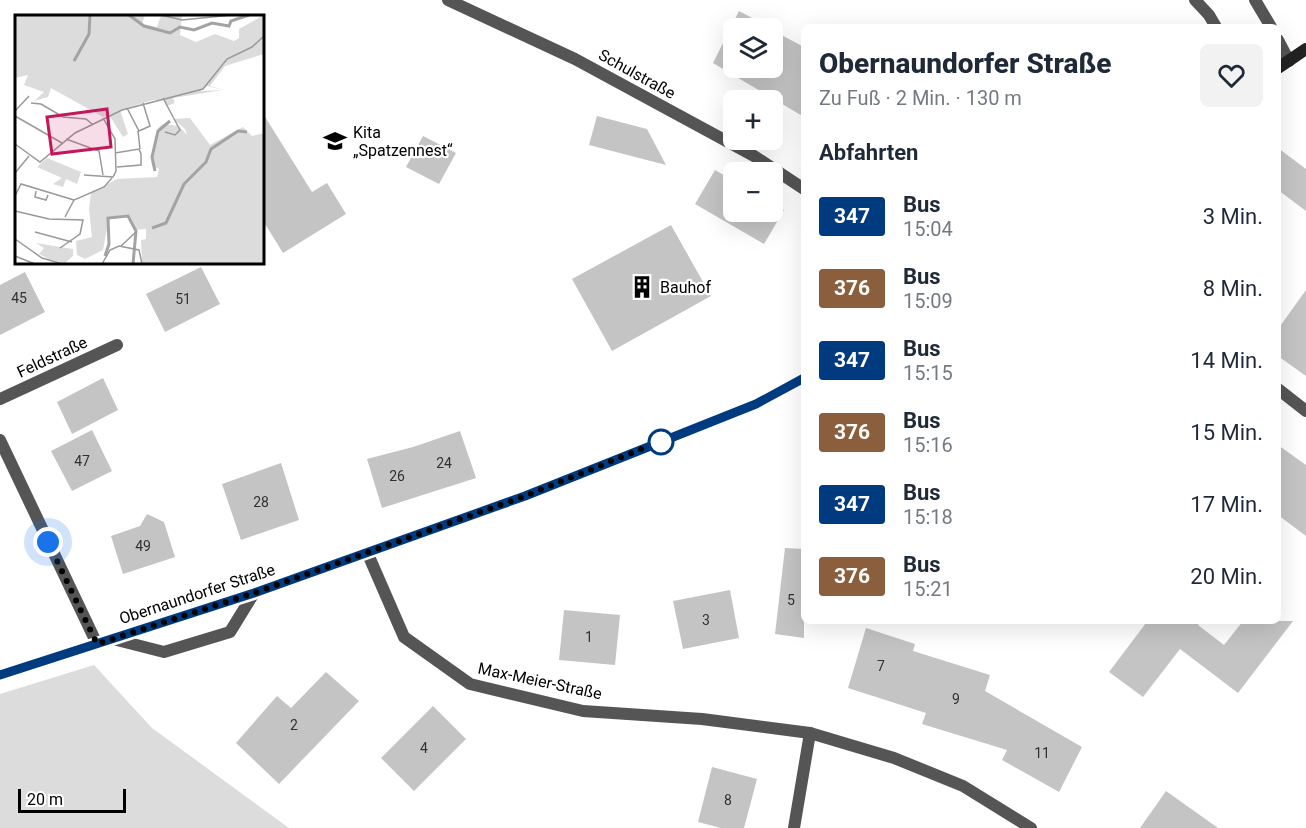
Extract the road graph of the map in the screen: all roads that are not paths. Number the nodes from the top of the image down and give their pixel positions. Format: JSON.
{"nodes":[{"id":1,"x":448,"y":0,"type":"edge"},
{"id":2,"x":1195,"y":0,"type":"edge"},
{"id":3,"x":1255,"y":0,"type":"edge"},
{"id":4,"x":1214,"y":24,"type":"edge"},
{"id":5,"x":1269,"y":24,"type":"edge"},
{"id":6,"x":1306,"y":49,"type":"edge"},
{"id":7,"x":1283,"y":65,"type":"edge"},
{"id":8,"x":801,"y":187,"type":"edge"},
{"id":9,"x":117,"y":345,"type":"dead end"},
{"id":10,"x":801,"y":380,"type":"edge"},
{"id":11,"x":1281,"y":391,"type":"edge"},
{"id":12,"x":0,"y":399,"type":"edge"},
{"id":13,"x":1306,"y":411,"type":"edge"},
{"id":14,"x":0,"y":440,"type":"edge"},
{"id":15,"x":367,"y":552,"type":"junction"},
{"id":16,"x":254,"y":593,"type":"junction"},
{"id":17,"x":113,"y":639,"type":"junction"},
{"id":18,"x":97,"y":644,"type":"junction"},
{"id":19,"x":0,"y":675,"type":"edge"},
{"id":20,"x":810,"y":733,"type":"junction"},
{"id":21,"x":794,"y":828,"type":"edge"},
{"id":22,"x":1031,"y":828,"type":"edge"}],
"edges":[{"from":1,"to":8,"type":"street","name":"Schulstraße"},
{"from":2,"to":4,"type":"street"},
{"from":3,"to":5,"type":"street"},
{"from":6,"to":7,"type":"street"},
{"from":9,"to":12,"type":"street","name":"Feldstraße"},
{"from":10,"to":15,"type":"street","name":"Obernaundorfer Straße"},
{"from":11,"to":13,"type":"street"},
{"from":14,"to":18,"type":"street"},
{"from":15,"to":16,"type":"street","name":"Obernaundorfer Straße"},
{"from":15,"to":20,"type":"street","name":"Max-Meier-Straße"},
{"from":16,"to":17,"type":"street","name":"Obernaundorfer Straße"},
{"from":16,"to":17,"type":"street"},
{"from":17,"to":18,"type":"street","name":"Obernaundorfer Straße"},
{"from":18,"to":19,"type":"street","name":"Obernaundorfer Straße"},
{"from":20,"to":21,"type":"street"},
{"from":20,"to":22,"type":"street","name":"Max-Meier-Straße"}]}
